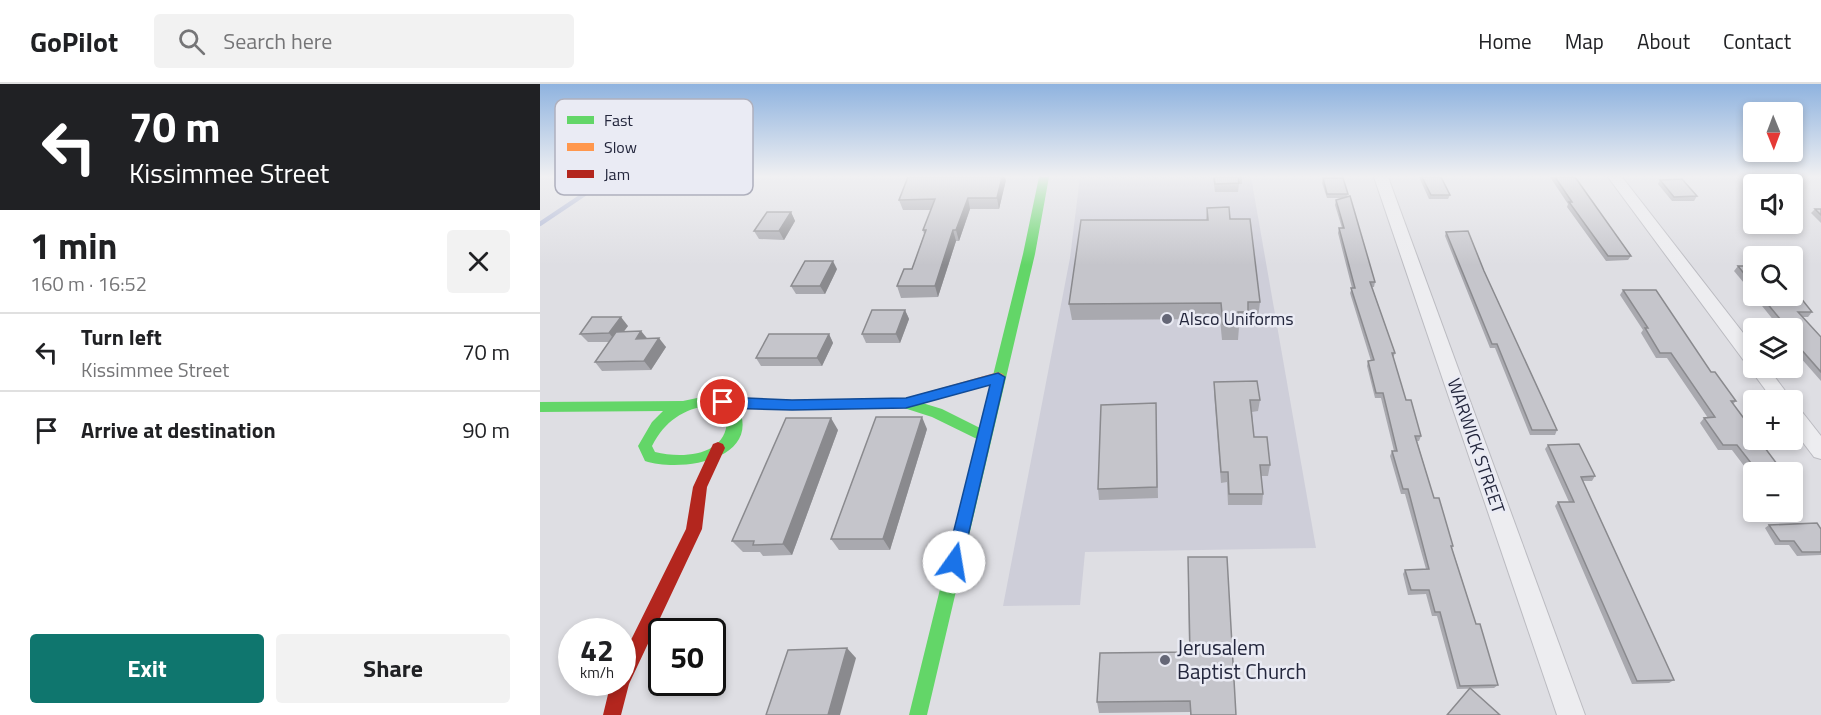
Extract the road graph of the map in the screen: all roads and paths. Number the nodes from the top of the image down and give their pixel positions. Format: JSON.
{"nodes":[{"id":1,"x":1038,"y":206,"type":"edge"},
{"id":2,"x":1391,"y":206,"type":"edge"},
{"id":3,"x":1637,"y":206,"type":"edge"},
{"id":4,"x":1743,"y":346,"type":"edge"},
{"id":5,"x":998,"y":377,"type":"junction"},
{"id":6,"x":1766,"y":378,"type":"edge"},
{"id":7,"x":1775,"y":390,"type":"edge"},
{"id":8,"x":723,"y":402,"type":"junction"},
{"id":9,"x":906,"y":403,"type":"junction"},
{"id":10,"x":792,"y":405,"type":"junction"},
{"id":11,"x":627,"y":406,"type":"junction"},
{"id":12,"x":682,"y":406,"type":"junction"},
{"id":13,"x":540,"y":407,"type":"edge"},
{"id":14,"x":1803,"y":427,"type":"edge"},
{"id":15,"x":648,"y":436,"type":"junction"},
{"id":16,"x":984,"y":436,"type":"junction"},
{"id":17,"x":729,"y":438,"type":"junction"},
{"id":18,"x":718,"y":448,"type":"junction"},
{"id":19,"x":1821,"y":451,"type":"edge"},
{"id":20,"x":672,"y":465,"type":"junction"},
{"id":21,"x":693,"y":478,"type":"junction"},
{"id":22,"x":636,"y":649,"type":"edge"},
{"id":23,"x":615,"y":696,"type":"edge"},
{"id":24,"x":612,"y":715,"type":"edge"},
{"id":25,"x":918,"y":715,"type":"edge"},
{"id":26,"x":1571,"y":715,"type":"edge"}],
"edges":[{"from":1,"to":5,"type":"street"},
{"from":2,"to":26,"type":"street","name":"WARWICK STREET"},
{"from":3,"to":4,"type":"street"},
{"from":5,"to":9,"type":"street"},
{"from":5,"to":16,"type":"street"},
{"from":6,"to":7,"type":"street"},
{"from":8,"to":10,"type":"street"},
{"from":8,"to":12,"type":"street"},
{"from":8,"to":17,"type":"street"},
{"from":9,"to":10,"type":"street"},
{"from":9,"to":16,"type":"street"},
{"from":10,"to":17,"type":"street"},
{"from":11,"to":12,"type":"street"},
{"from":11,"to":13,"type":"street"},
{"from":11,"to":15,"type":"street"},
{"from":12,"to":15,"type":"street"},
{"from":14,"to":19,"type":"street"},
{"from":15,"to":20,"type":"street"},
{"from":16,"to":25,"type":"street"},
{"from":17,"to":18,"type":"street"},
{"from":18,"to":20,"type":"street"},
{"from":18,"to":21,"type":"street"},
{"from":20,"to":21,"type":"street"},
{"from":21,"to":22,"type":"street"},
{"from":23,"to":24,"type":"street"}]}
